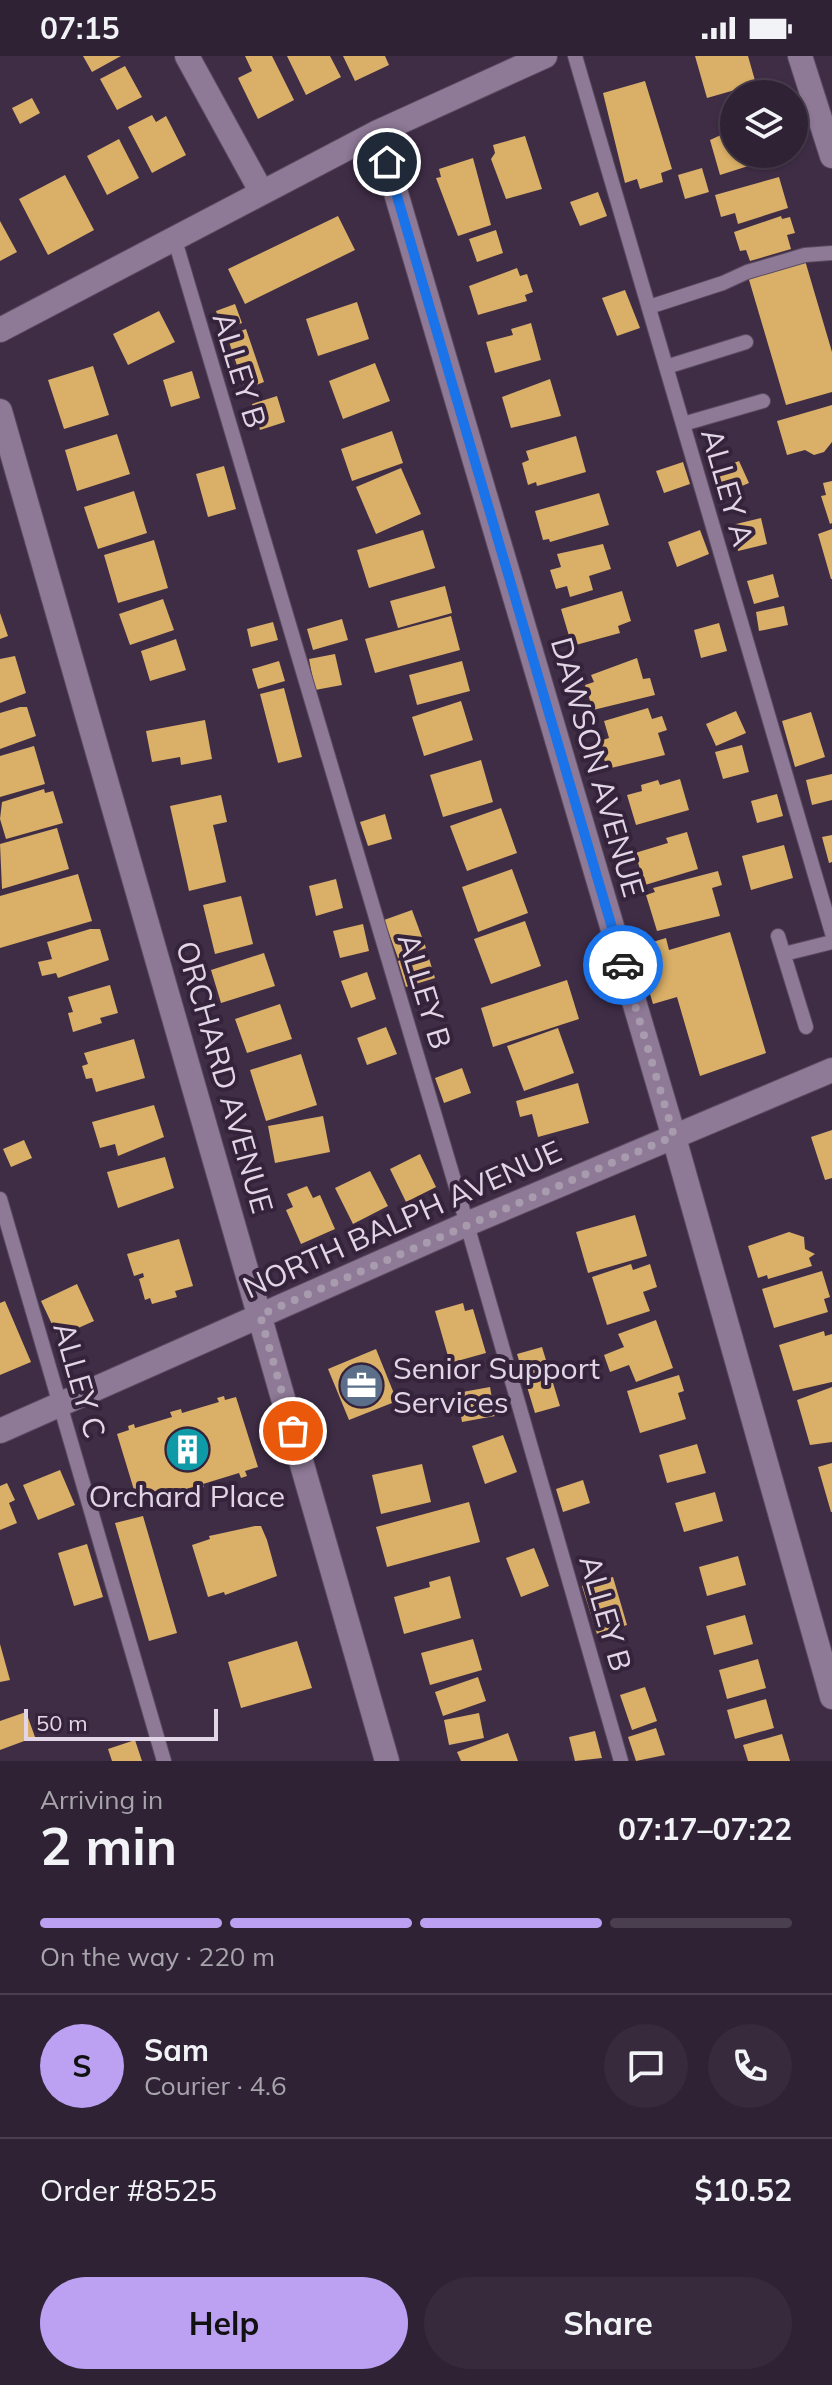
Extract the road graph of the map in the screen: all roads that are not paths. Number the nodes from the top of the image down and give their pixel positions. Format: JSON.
{"nodes":[{"id":1,"x":187,"y":56,"type":"edge"},
{"id":2,"x":545,"y":56,"type":"edge"},
{"id":3,"x":575,"y":56,"type":"edge"},
{"id":4,"x":800,"y":56,"type":"edge"},
{"id":5,"x":505,"y":64,"type":"edge"},
{"id":6,"x":378,"y":132,"type":"junction"},
{"id":7,"x":832,"y":156,"type":"edge"},
{"id":8,"x":261,"y":191,"type":"junction"},
{"id":9,"x":174,"y":237,"type":"junction"},
{"id":10,"x":832,"y":253,"type":"edge"},
{"id":11,"x":649,"y":307,"type":"junction"},
{"id":12,"x":0,"y":330,"type":"edge"},
{"id":13,"x":746,"y":342,"type":"dead end"},
{"id":14,"x":666,"y":367,"type":"junction"},
{"id":15,"x":763,"y":401,"type":"dead end"},
{"id":16,"x":0,"y":411,"type":"edge"},
{"id":17,"x":683,"y":424,"type":"junction"},
{"id":18,"x":832,"y":933,"type":"edge"},
{"id":19,"x":778,"y":936,"type":"dead end"},
{"id":20,"x":832,"y":942,"type":"edge"},
{"id":21,"x":784,"y":954,"type":"junction"},
{"id":22,"x":806,"y":1027,"type":"dead end"},
{"id":23,"x":832,"y":1070,"type":"edge"},
{"id":24,"x":674,"y":1136,"type":"junction"},
{"id":25,"x":0,"y":1199,"type":"edge"},
{"id":26,"x":467,"y":1224,"type":"junction"},
{"id":27,"x":260,"y":1315,"type":"junction"},
{"id":28,"x":61,"y":1406,"type":"junction"},
{"id":29,"x":0,"y":1431,"type":"edge"},
{"id":30,"x":832,"y":1697,"type":"edge"},
{"id":31,"x":164,"y":1761,"type":"edge"},
{"id":32,"x":387,"y":1761,"type":"edge"},
{"id":33,"x":621,"y":1761,"type":"edge"}],
"edges":[{"from":1,"to":8,"type":"street"},
{"from":2,"to":5,"type":"street"},
{"from":3,"to":11,"type":"lane","name":"ALLEY A"},
{"from":4,"to":7,"type":"street"},
{"from":5,"to":6,"type":"street"},
{"from":6,"to":8,"type":"street"},
{"from":6,"to":24,"type":"street","name":"DAWSON AVENUE"},
{"from":8,"to":9,"type":"street"},
{"from":9,"to":12,"type":"street"},
{"from":9,"to":26,"type":"lane","name":"ALLEY B"},
{"from":10,"to":11,"type":"lane"},
{"from":11,"to":14,"type":"lane","name":"ALLEY A"},
{"from":13,"to":14,"type":"lane"},
{"from":14,"to":17,"type":"lane","name":"ALLEY A"},
{"from":15,"to":17,"type":"lane"},
{"from":16,"to":27,"type":"street","name":"ORCHARD AVENUE"},
{"from":17,"to":18,"type":"lane","name":"ALLEY A"},
{"from":19,"to":21,"type":"lane"},
{"from":20,"to":21,"type":"lane"},
{"from":21,"to":22,"type":"lane"},
{"from":23,"to":24,"type":"street","name":"NORTH BALPH AVENUE"},
{"from":24,"to":26,"type":"street","name":"NORTH BALPH AVENUE"},
{"from":24,"to":30,"type":"street","name":"DAWSON AVENUE"},
{"from":25,"to":28,"type":"lane","name":"ALLEY C"},
{"from":26,"to":27,"type":"street","name":"NORTH BALPH AVENUE"},
{"from":26,"to":33,"type":"lane","name":"ALLEY B"},
{"from":27,"to":28,"type":"street","name":"NORTH BALPH AVENUE"},
{"from":27,"to":32,"type":"street","name":"ORCHARD AVENUE"},
{"from":28,"to":29,"type":"street","name":"NORTH BALPH AVENUE"},
{"from":28,"to":31,"type":"lane","name":"ALLEY C"}]}
